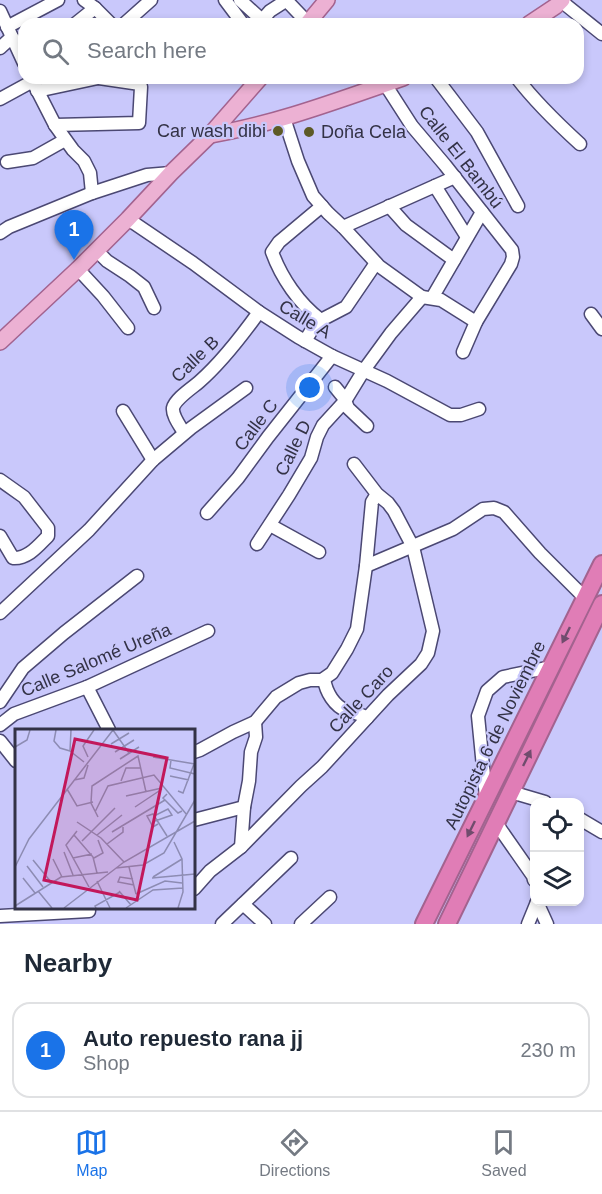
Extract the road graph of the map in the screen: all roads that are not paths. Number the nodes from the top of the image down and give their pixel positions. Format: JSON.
{"nodes":[{"id":1,"x":58,"y":0,"type":"edge"},
{"id":2,"x":84,"y":0,"type":"edge"},
{"id":3,"x":150,"y":0,"type":"edge"},
{"id":4,"x":327,"y":0,"type":"edge"},
{"id":5,"x":283,"y":1,"type":"edge"},
{"id":6,"x":561,"y":1,"type":"edge"},
{"id":7,"x":234,"y":2,"type":"edge"},
{"id":8,"x":95,"y":8,"type":"junction"},
{"id":9,"x":0,"y":11,"type":"edge"},
{"id":10,"x":31,"y":18,"type":"edge"},
{"id":11,"x":82,"y":18,"type":"edge"},
{"id":12,"x":105,"y":18,"type":"edge"},
{"id":13,"x":130,"y":18,"type":"edge"},
{"id":14,"x":241,"y":18,"type":"edge"},
{"id":15,"x":256,"y":18,"type":"edge"},
{"id":16,"x":265,"y":18,"type":"edge"},
{"id":17,"x":307,"y":18,"type":"edge"},
{"id":18,"x":315,"y":18,"type":"edge"},
{"id":19,"x":538,"y":18,"type":"edge"},
{"id":20,"x":582,"y":18,"type":"edge"},
{"id":21,"x":584,"y":20,"type":"edge"},
{"id":22,"x":18,"y":27,"type":"edge"},
{"id":23,"x":10,"y":32,"type":"junction"},
{"id":24,"x":602,"y":34,"type":"edge"},
{"id":25,"x":0,"y":48,"type":"edge"},
{"id":26,"x":18,"y":48,"type":"edge"},
{"id":27,"x":32,"y":84,"type":"edge"},
{"id":28,"x":34,"y":84,"type":"edge"},
{"id":29,"x":140,"y":84,"type":"edge"},
{"id":30,"x":255,"y":84,"type":"edge"},
{"id":31,"x":375,"y":84,"type":"edge"},
{"id":32,"x":384,"y":84,"type":"edge"},
{"id":33,"x":441,"y":84,"type":"edge"},
{"id":34,"x":522,"y":84,"type":"edge"},
{"id":35,"x":0,"y":99,"type":"edge"},
{"id":36,"x":284,"y":118,"type":"junction"},
{"id":37,"x":55,"y":125,"type":"junction"},
{"id":38,"x":210,"y":135,"type":"junction"},
{"id":39,"x":65,"y":140,"type":"junction"},
{"id":40,"x":580,"y":144,"type":"dead end"},
{"id":41,"x":7,"y":162,"type":"dead end"},
{"id":42,"x":171,"y":173,"type":"junction"},
{"id":43,"x":455,"y":177,"type":"junction"},
{"id":44,"x":435,"y":186,"type":"junction"},
{"id":45,"x":92,"y":193,"type":"junction"},
{"id":46,"x":322,"y":206,"type":"junction"},
{"id":47,"x":389,"y":206,"type":"junction"},
{"id":48,"x":518,"y":206,"type":"dead end"},
{"id":49,"x":482,"y":212,"type":"junction"},
{"id":50,"x":128,"y":219,"type":"junction"},
{"id":51,"x":343,"y":226,"type":"junction"},
{"id":52,"x":0,"y":233,"type":"edge"},
{"id":53,"x":467,"y":237,"type":"junction"},
{"id":54,"x":97,"y":250,"type":"junction"},
{"id":55,"x":454,"y":260,"type":"junction"},
{"id":56,"x":376,"y":263,"type":"junction"},
{"id":57,"x":78,"y":269,"type":"junction"},
{"id":58,"x":427,"y":298,"type":"junction"},
{"id":59,"x":154,"y":308,"type":"dead end"},
{"id":60,"x":259,"y":312,"type":"junction"},
{"id":61,"x":591,"y":314,"type":"dead end"},
{"id":62,"x":321,"y":320,"type":"junction"},
{"id":63,"x":476,"y":322,"type":"junction"},
{"id":64,"x":128,"y":328,"type":"dead end"},
{"id":65,"x":602,"y":329,"type":"edge"},
{"id":66,"x":305,"y":341,"type":"junction"},
{"id":67,"x":0,"y":342,"type":"edge"},
{"id":68,"x":462,"y":352,"type":"dead end"},
{"id":69,"x":332,"y":356,"type":"junction"},
{"id":70,"x":364,"y":370,"type":"junction"},
{"id":71,"x":335,"y":387,"type":"dead end"},
{"id":72,"x":246,"y":388,"type":"dead end"},
{"id":73,"x":345,"y":401,"type":"junction"},
{"id":74,"x":479,"y":409,"type":"dead end"},
{"id":75,"x":123,"y":411,"type":"dead end"},
{"id":76,"x":367,"y":426,"type":"dead end"},
{"id":77,"x":184,"y":433,"type":"junction"},
{"id":78,"x":153,"y":459,"type":"junction"},
{"id":79,"x":354,"y":464,"type":"dead end"},
{"id":80,"x":0,"y":480,"type":"edge"},
{"id":81,"x":377,"y":494,"type":"junction"},
{"id":82,"x":207,"y":513,"type":"dead end"},
{"id":83,"x":270,"y":525,"type":"junction"},
{"id":84,"x":2,"y":544,"type":"edge"},
{"id":85,"x":257,"y":544,"type":"dead end"},
{"id":86,"x":413,"y":547,"type":"junction"},
{"id":87,"x":319,"y":552,"type":"dead end"},
{"id":88,"x":602,"y":564,"type":"edge"},
{"id":89,"x":366,"y":566,"type":"junction"},
{"id":90,"x":137,"y":576,"type":"dead end"},
{"id":91,"x":585,"y":598,"type":"junction"},
{"id":92,"x":602,"y":604,"type":"edge"},
{"id":93,"x":0,"y":613,"type":"edge"},
{"id":94,"x":208,"y":631,"type":"dead end"},
{"id":95,"x":550,"y":667,"type":"junction"},
{"id":96,"x":324,"y":679,"type":"junction"},
{"id":97,"x":87,"y":687,"type":"junction"},
{"id":98,"x":0,"y":702,"type":"edge"},
{"id":99,"x":367,"y":718,"type":"junction"},
{"id":100,"x":255,"y":722,"type":"junction"},
{"id":101,"x":0,"y":725,"type":"edge"},
{"id":102,"x":108,"y":729,"type":"edge"},
{"id":103,"x":0,"y":741,"type":"edge"},
{"id":104,"x":195,"y":752,"type":"edge"},
{"id":105,"x":15,"y":760,"type":"edge"},
{"id":106,"x":511,"y":792,"type":"junction"},
{"id":107,"x":486,"y":797,"type":"junction"},
{"id":108,"x":531,"y":798,"type":"edge"},
{"id":109,"x":244,"y":807,"type":"junction"},
{"id":110,"x":195,"y":820,"type":"edge"},
{"id":111,"x":584,"y":822,"type":"edge"},
{"id":112,"x":496,"y":823,"type":"junction"},
{"id":113,"x":602,"y":832,"type":"edge"},
{"id":114,"x":241,"y":847,"type":"junction"},
{"id":115,"x":291,"y":858,"type":"dead end"},
{"id":116,"x":530,"y":872,"type":"edge"},
{"id":117,"x":195,"y":887,"type":"edge"},
{"id":118,"x":330,"y":897,"type":"dead end"},
{"id":119,"x":243,"y":904,"type":"junction"},
{"id":120,"x":89,"y":911,"type":"dead end"},
{"id":121,"x":0,"y":916,"type":"edge"},
{"id":122,"x":222,"y":924,"type":"edge"},
{"id":123,"x":265,"y":924,"type":"edge"},
{"id":124,"x":301,"y":924,"type":"edge"},
{"id":125,"x":424,"y":924,"type":"edge"},
{"id":126,"x":447,"y":924,"type":"edge"},
{"id":127,"x":528,"y":924,"type":"edge"},
{"id":128,"x":547,"y":924,"type":"edge"}],
"edges":[{"from":1,"to":10,"type":"street"},
{"from":2,"to":8,"type":"street"},
{"from":3,"to":13,"type":"street"},
{"from":4,"to":18,"type":"main road"},
{"from":5,"to":16,"type":"street"},
{"from":5,"to":17,"type":"street"},
{"from":6,"to":19,"type":"main road"},
{"from":6,"to":20,"type":"street"},
{"from":7,"to":14,"type":"street"},
{"from":7,"to":15,"type":"street"},
{"from":8,"to":11,"type":"street"},
{"from":8,"to":12,"type":"street"},
{"from":9,"to":23,"type":"street"},
{"from":21,"to":24,"type":"street"},
{"from":22,"to":23,"type":"street"},
{"from":23,"to":25,"type":"street"},
{"from":23,"to":26,"type":"street"},
{"from":27,"to":35,"type":"street"},
{"from":28,"to":37,"type":"street"},
{"from":29,"to":37,"type":"street"},
{"from":30,"to":38,"type":"main road"},
{"from":31,"to":36,"type":"main road"},
{"from":32,"to":43,"type":"street","name":"Calle El Bambú"},
{"from":33,"to":48,"type":"street"},
{"from":34,"to":40,"type":"street"},
{"from":36,"to":38,"type":"main road"},
{"from":36,"to":46,"type":"street"},
{"from":37,"to":39,"type":"street"},
{"from":38,"to":42,"type":"main road"},
{"from":39,"to":41,"type":"street"},
{"from":39,"to":45,"type":"street"},
{"from":42,"to":45,"type":"street"},
{"from":42,"to":50,"type":"main road"},
{"from":43,"to":44,"type":"street"},
{"from":43,"to":49,"type":"street","name":"Calle El Bambú"},
{"from":44,"to":47,"type":"street"},
{"from":44,"to":53,"type":"street"},
{"from":45,"to":52,"type":"street"},
{"from":46,"to":51,"type":"street"},
{"from":46,"to":62,"type":"street"},
{"from":47,"to":51,"type":"street"},
{"from":47,"to":55,"type":"street"},
{"from":49,"to":53,"type":"street","name":"Calle D"},
{"from":49,"to":63,"type":"street","name":"Calle El Bambú"},
{"from":50,"to":54,"type":"main road"},
{"from":50,"to":60,"type":"street","name":"Calle A"},
{"from":51,"to":56,"type":"street"},
{"from":53,"to":55,"type":"street","name":"Calle D"},
{"from":54,"to":57,"type":"main road"},
{"from":54,"to":59,"type":"street"},
{"from":55,"to":58,"type":"street","name":"Calle D"},
{"from":56,"to":58,"type":"street"},
{"from":56,"to":62,"type":"street"},
{"from":57,"to":64,"type":"street"},
{"from":57,"to":67,"type":"main road"},
{"from":58,"to":63,"type":"street"},
{"from":58,"to":70,"type":"street","name":"Calle D"},
{"from":60,"to":66,"type":"street","name":"Calle A"},
{"from":60,"to":77,"type":"street","name":"Calle B"},
{"from":61,"to":65,"type":"street"},
{"from":62,"to":66,"type":"street"},
{"from":63,"to":68,"type":"street"},
{"from":66,"to":69,"type":"street","name":"Calle A"},
{"from":69,"to":70,"type":"street","name":"Calle A"},
{"from":69,"to":82,"type":"street","name":"Calle C"},
{"from":70,"to":73,"type":"street","name":"Calle D"},
{"from":70,"to":74,"type":"street","name":"Calle A"},
{"from":71,"to":73,"type":"street"},
{"from":72,"to":77,"type":"street"},
{"from":73,"to":76,"type":"street"},
{"from":73,"to":83,"type":"street","name":"Calle D"},
{"from":75,"to":78,"type":"street"},
{"from":77,"to":78,"type":"street"},
{"from":78,"to":93,"type":"street"},
{"from":79,"to":81,"type":"street","name":"Calle Caro"},
{"from":80,"to":84,"type":"street"},
{"from":81,"to":86,"type":"street","name":"Calle Caro"},
{"from":81,"to":89,"type":"street"},
{"from":83,"to":85,"type":"street","name":"Calle D"},
{"from":83,"to":87,"type":"street"},
{"from":86,"to":89,"type":"street"},
{"from":86,"to":91,"type":"street"},
{"from":86,"to":99,"type":"street","name":"Calle Caro"},
{"from":88,"to":91,"type":"highway","name":"Autopista 6 de Noviembre"},
{"from":89,"to":96,"type":"street"},
{"from":90,"to":98,"type":"street"},
{"from":91,"to":95,"type":"highway","name":"Autopista 6 de Noviembre","one_way":true},
{"from":106,"to":92,"type":"highway","one_way":true},
{"from":94,"to":97,"type":"street","name":"Calle Salomé Ureña"},
{"from":95,"to":107,"type":"highway","name":"Autopista 6 de Noviembre"},
{"from":95,"to":107,"type":"street"},
{"from":96,"to":99,"type":"street"},
{"from":96,"to":100,"type":"street"},
{"from":97,"to":101,"type":"street","name":"Calle Salomé Ureña"},
{"from":97,"to":102,"type":"street"},
{"from":99,"to":114,"type":"street","name":"Calle Caro"},
{"from":100,"to":104,"type":"street"},
{"from":100,"to":109,"type":"street"},
{"from":103,"to":105,"type":"street"},
{"from":106,"to":108,"type":"street"},
{"from":106,"to":112,"type":"highway"},
{"from":107,"to":125,"type":"highway","name":"Autopista 6 de Noviembre","one_way":true},
{"from":109,"to":110,"type":"street"},
{"from":109,"to":114,"type":"street"},
{"from":111,"to":113,"type":"street"},
{"from":112,"to":116,"type":"street"},
{"from":112,"to":126,"type":"highway"},
{"from":114,"to":117,"type":"street","name":"Calle Caro"},
{"from":115,"to":119,"type":"street"},
{"from":118,"to":124,"type":"street"},
{"from":119,"to":122,"type":"street"},
{"from":119,"to":123,"type":"street"},
{"from":120,"to":121,"type":"street"},
{"from":127,"to":128,"type":"street"}]}
